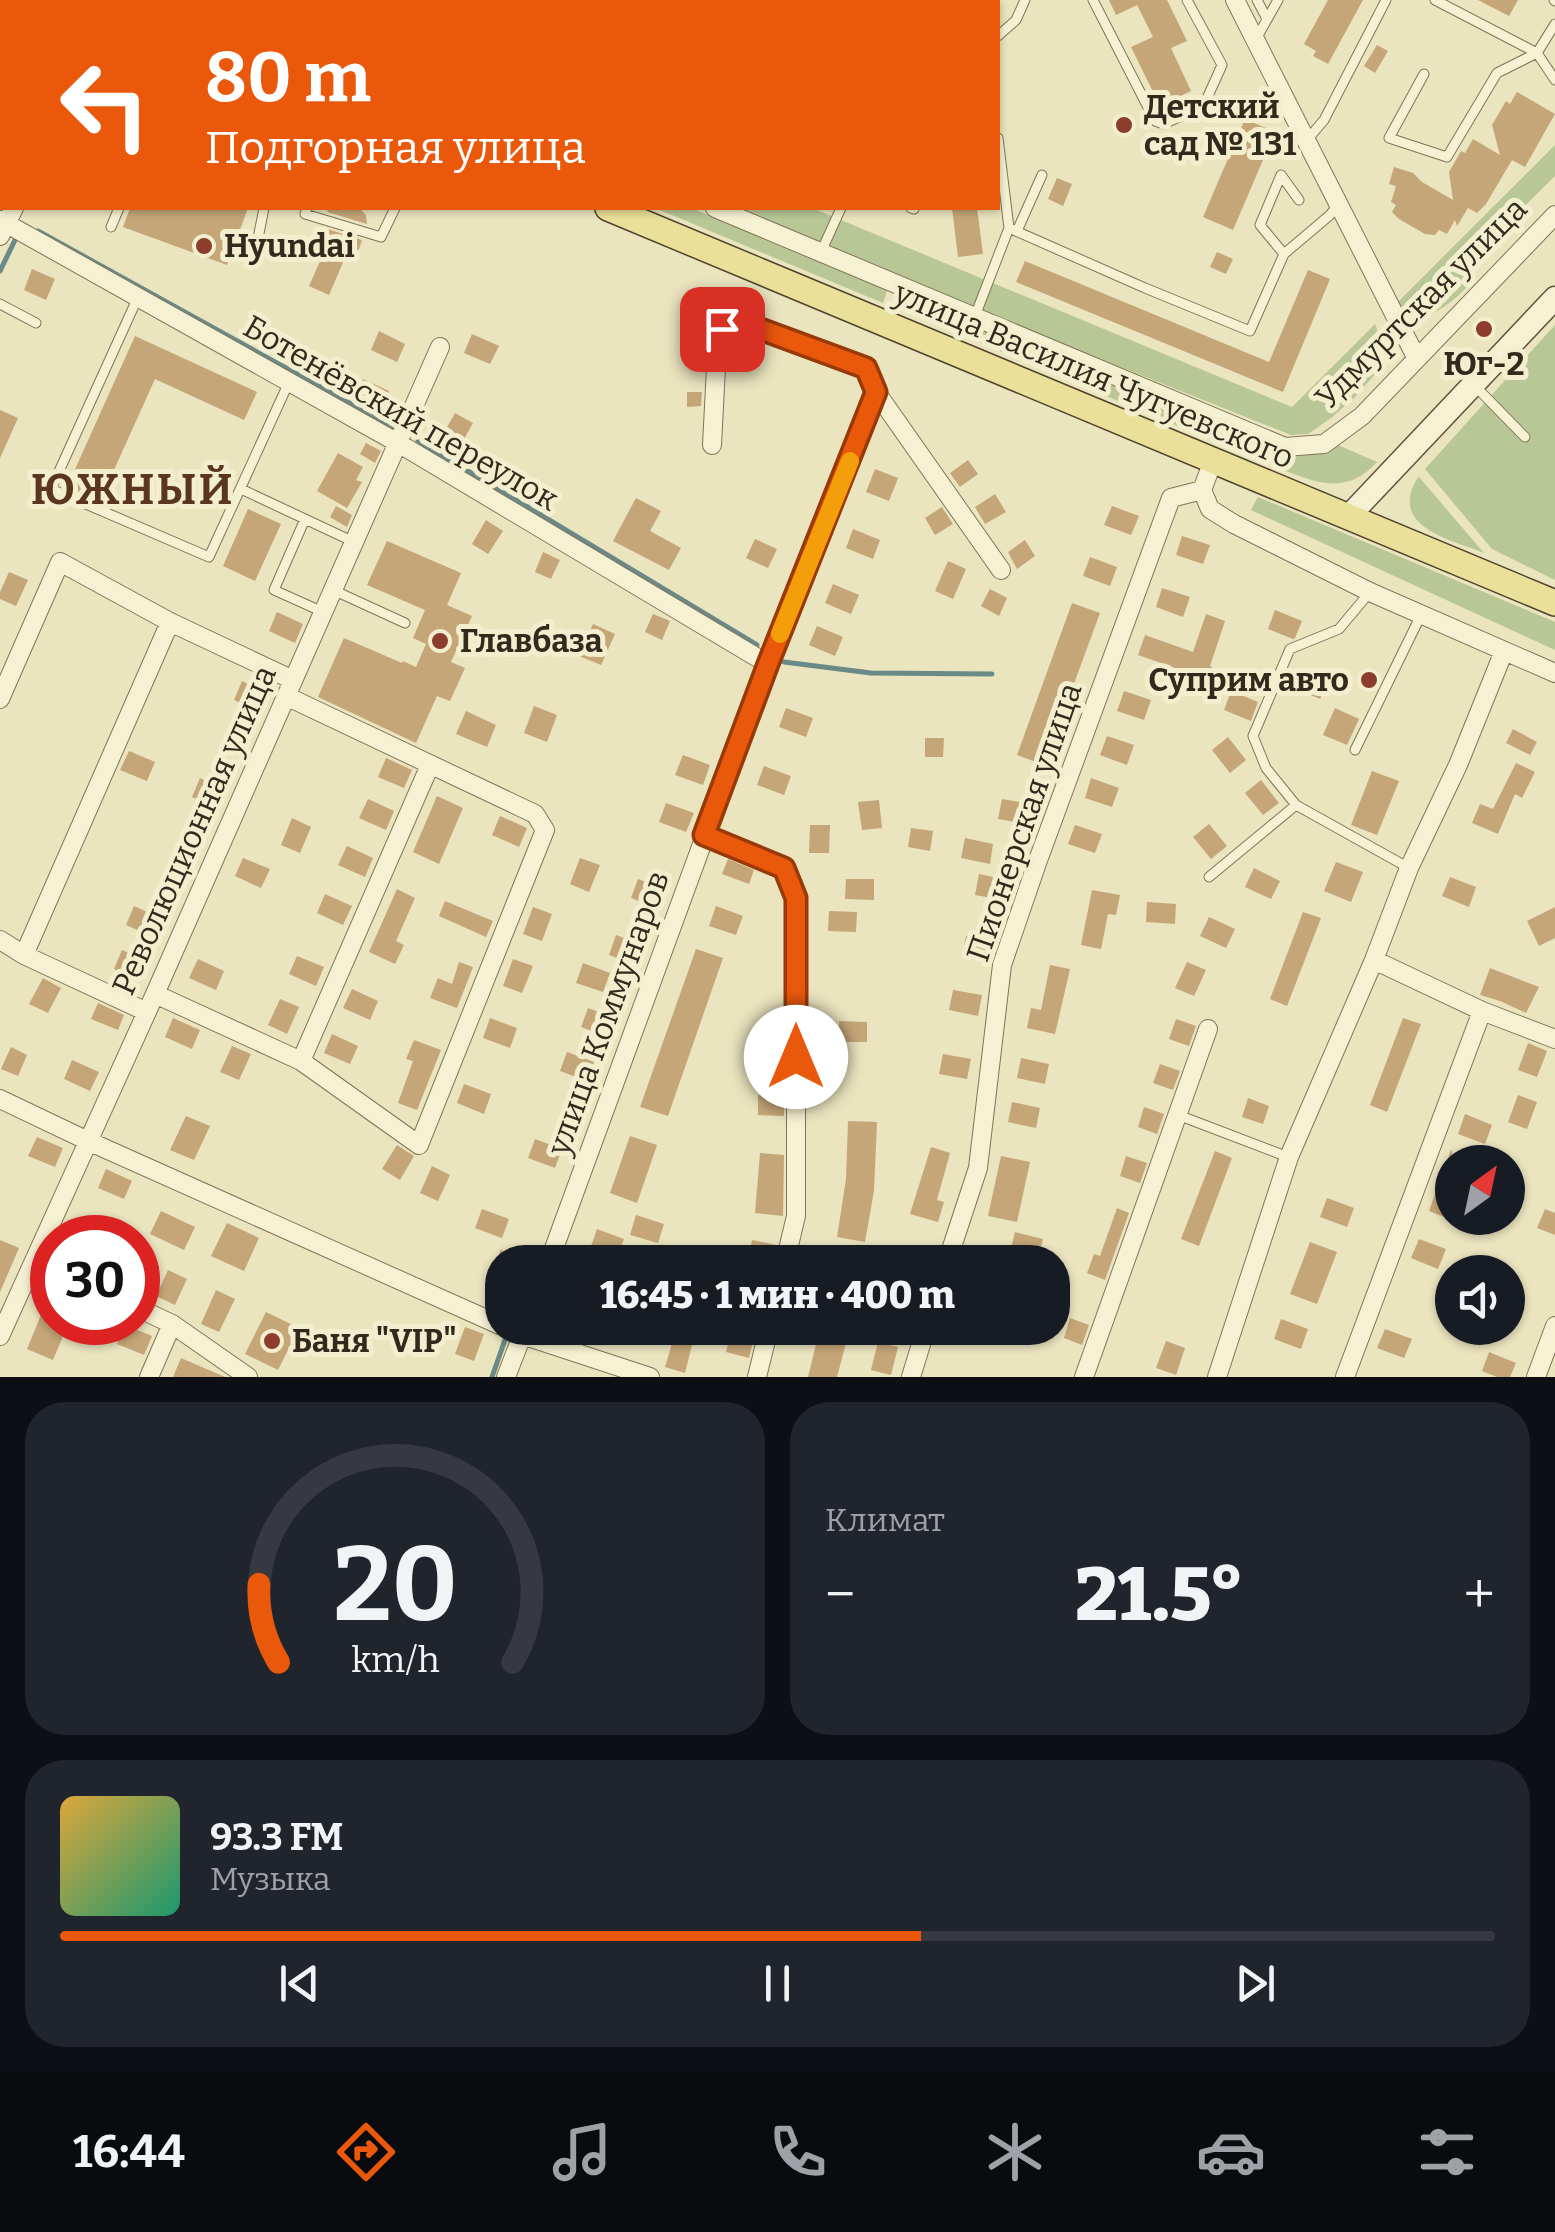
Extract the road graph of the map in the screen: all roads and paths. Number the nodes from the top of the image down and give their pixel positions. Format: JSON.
{"nodes":[{"id":1,"x":1025,"y":0,"type":"edge"},
{"id":2,"x":1093,"y":0,"type":"edge"},
{"id":3,"x":1188,"y":0,"type":"edge"},
{"id":4,"x":1235,"y":0,"type":"edge"},
{"id":5,"x":1257,"y":0,"type":"edge"},
{"id":6,"x":1278,"y":0,"type":"edge"},
{"id":7,"x":1386,"y":0,"type":"edge"},
{"id":8,"x":1435,"y":0,"type":"edge"},
{"id":9,"x":1267,"y":19,"type":"junction"},
{"id":10,"x":1555,"y":24,"type":"edge"},
{"id":11,"x":1000,"y":34,"type":"edge"},
{"id":12,"x":1254,"y":41,"type":"junction"},
{"id":13,"x":1537,"y":53,"type":"junction"},
{"id":14,"x":1424,"y":74,"type":"dead end"},
{"id":15,"x":1555,"y":80,"type":"edge"},
{"id":16,"x":1306,"y":140,"type":"junction"},
{"id":17,"x":1000,"y":150,"type":"edge"},
{"id":18,"x":1042,"y":176,"type":"dead end"},
{"id":19,"x":1299,"y":200,"type":"dead end"},
{"id":20,"x":1338,"y":205,"type":"junction"},
{"id":21,"x":118,"y":210,"type":"edge"},
{"id":22,"x":264,"y":210,"type":"edge"},
{"id":23,"x":306,"y":210,"type":"edge"},
{"id":24,"x":394,"y":210,"type":"edge"},
{"id":25,"x":613,"y":210,"type":"edge"},
{"id":26,"x":720,"y":210,"type":"edge"},
{"id":27,"x":840,"y":210,"type":"edge"},
{"id":28,"x":1555,"y":215,"type":"edge"},
{"id":29,"x":5,"y":222,"type":"edge"},
{"id":30,"x":111,"y":227,"type":"dead end"},
{"id":31,"x":1014,"y":230,"type":"junction"},
{"id":32,"x":821,"y":252,"type":"junction"},
{"id":33,"x":1284,"y":254,"type":"junction"},
{"id":34,"x":253,"y":264,"type":"dead end"},
{"id":35,"x":138,"y":297,"type":"junction"},
{"id":36,"x":1555,"y":298,"type":"edge"},
{"id":37,"x":0,"y":304,"type":"edge"},
{"id":38,"x":975,"y":316,"type":"junction"},
{"id":39,"x":36,"y":324,"type":"dead end"},
{"id":40,"x":440,"y":347,"type":"dead end"},
{"id":41,"x":1417,"y":359,"type":"junction"},
{"id":42,"x":289,"y":382,"type":"junction"},
{"id":43,"x":1474,"y":384,"type":"junction"},
{"id":44,"x":876,"y":392,"type":"junction"},
{"id":45,"x":1524,"y":437,"type":"dead end"},
{"id":46,"x":1332,"y":438,"type":"joint"},
{"id":47,"x":398,"y":443,"type":"junction"},
{"id":48,"x":712,"y":445,"type":"dead end"},
{"id":49,"x":1214,"y":461,"type":"junction"},
{"id":50,"x":240,"y":488,"type":"junction"},
{"id":51,"x":1202,"y":490,"type":"junction"},
{"id":52,"x":1348,"y":517,"type":"junction"},
{"id":53,"x":306,"y":519,"type":"junction"},
{"id":54,"x":354,"y":542,"type":"junction"},
{"id":55,"x":1001,"y":570,"type":"dead end"},
{"id":56,"x":333,"y":590,"type":"junction"},
{"id":57,"x":1370,"y":592,"type":"junction"},
{"id":58,"x":1555,"y":604,"type":"edge"},
{"id":59,"x":323,"y":612,"type":"junction"},
{"id":60,"x":1421,"y":614,"type":"junction"},
{"id":61,"x":170,"y":622,"type":"junction"},
{"id":62,"x":405,"y":623,"type":"dead end"},
{"id":63,"x":1504,"y":651,"type":"junction"},
{"id":64,"x":768,"y":664,"type":"junction"},
{"id":65,"x":1555,"y":674,"type":"edge"},
{"id":66,"x":289,"y":688,"type":"junction"},
{"id":67,"x":0,"y":700,"type":"edge"},
{"id":68,"x":1355,"y":750,"type":"dead end"},
{"id":69,"x":430,"y":765,"type":"junction"},
{"id":70,"x":1296,"y":805,"type":"junction"},
{"id":71,"x":704,"y":835,"type":"junction"},
{"id":72,"x":1409,"y":868,"type":"junction"},
{"id":73,"x":1209,"y":877,"type":"dead end"},
{"id":74,"x":0,"y":940,"type":"edge"},
{"id":75,"x":24,"y":955,"type":"junction"},
{"id":76,"x":1374,"y":960,"type":"junction"},
{"id":77,"x":155,"y":994,"type":"junction"},
{"id":78,"x":1482,"y":1011,"type":"junction"},
{"id":79,"x":147,"y":1012,"type":"junction"},
{"id":80,"x":1208,"y":1029,"type":"dead end"},
{"id":81,"x":1555,"y":1039,"type":"edge"},
{"id":82,"x":301,"y":1061,"type":"junction"},
{"id":83,"x":0,"y":1098,"type":"edge"},
{"id":84,"x":1178,"y":1115,"type":"junction"},
{"id":85,"x":88,"y":1141,"type":"junction"},
{"id":86,"x":1289,"y":1157,"type":"junction"},
{"id":87,"x":54,"y":1215,"type":"edge"},
{"id":88,"x":555,"y":1245,"type":"edge"},
{"id":89,"x":789,"y":1245,"type":"edge"},
{"id":90,"x":953,"y":1245,"type":"edge"},
{"id":91,"x":30,"y":1269,"type":"edge"},
{"id":92,"x":485,"y":1316,"type":"edge"},
{"id":93,"x":160,"y":1318,"type":"edge"},
{"id":94,"x":172,"y":1324,"type":"junction"},
{"id":95,"x":1555,"y":1326,"type":"edge"},
{"id":96,"x":0,"y":1334,"type":"edge"},
{"id":97,"x":511,"y":1345,"type":"edge"},
{"id":98,"x":559,"y":1345,"type":"edge"},
{"id":99,"x":764,"y":1345,"type":"edge"},
{"id":100,"x":921,"y":1345,"type":"edge"},
{"id":101,"x":149,"y":1377,"type":"edge"},
{"id":102,"x":248,"y":1377,"type":"edge"},
{"id":103,"x":506,"y":1377,"type":"edge"},
{"id":104,"x":650,"y":1377,"type":"edge"},
{"id":105,"x":756,"y":1377,"type":"edge"},
{"id":106,"x":911,"y":1377,"type":"edge"},
{"id":107,"x":1084,"y":1377,"type":"edge"},
{"id":108,"x":1217,"y":1377,"type":"edge"},
{"id":109,"x":1344,"y":1377,"type":"edge"},
{"id":110,"x":1536,"y":1377,"type":"edge"}],
"edges":[{"from":1,"to":11,"type":"lane"},
{"from":2,"to":3,"type":"lane"},
{"from":4,"to":12,"type":"street"},
{"from":5,"to":9,"type":"lane"},
{"from":6,"to":9,"type":"lane"},
{"from":7,"to":16,"type":"lane"},
{"from":8,"to":13,"type":"lane"},
{"from":9,"to":12,"type":"lane"},
{"from":10,"to":13,"type":"lane"},
{"from":12,"to":16,"type":"street"},
{"from":13,"to":14,"type":"lane"},
{"from":13,"to":15,"type":"lane"},
{"from":16,"to":20,"type":"street"},
{"from":17,"to":31,"type":"lane"},
{"from":18,"to":31,"type":"lane"},
{"from":19,"to":33,"type":"lane"},
{"from":20,"to":33,"type":"lane"},
{"from":20,"to":41,"type":"street"},
{"from":21,"to":30,"type":"lane"},
{"from":22,"to":34,"type":"lane"},
{"from":23,"to":24,"type":"lane"},
{"from":25,"to":49,"type":"main road","name":"улица Василия Чугуевского"},
{"from":26,"to":32,"type":"street","name":"улица Василия Чугуевского"},
{"from":27,"to":32,"type":"lane"},
{"from":28,"to":41,"type":"street","name":"Удмуртская улица"},
{"from":29,"to":35,"type":"street","name":"Ботенёвский переулок"},
{"from":31,"to":33,"type":"lane"},
{"from":31,"to":38,"type":"lane"},
{"from":32,"to":38,"type":"street","name":"улица Василия Чугуевского"},
{"from":35,"to":42,"type":"street","name":"Ботенёвский переулок"},
{"from":35,"to":50,"type":"lane"},
{"from":36,"to":43,"type":"main road"},
{"from":37,"to":39,"type":"lane"},
{"from":38,"to":46,"type":"street","name":"улица Василия Чугуевского"},
{"from":40,"to":47,"type":"street","name":"Революционная улица"},
{"from":41,"to":46,"type":"street","name":"Удмуртская улица"},
{"from":42,"to":47,"type":"street","name":"Ботенёвский переулок"},
{"from":42,"to":50,"type":"lane"},
{"from":43,"to":45,"type":"lane"},
{"from":43,"to":52,"type":"main road"},
{"from":44,"to":48,"type":"street"},
{"from":44,"to":55,"type":"street"},
{"from":44,"to":64,"type":"street","name":"улица Коммунаров"},
{"from":47,"to":54,"type":"street","name":"Революционная улица"},
{"from":47,"to":64,"type":"street","name":"Ботенёвский переулок"},
{"from":49,"to":51,"type":"street"},
{"from":49,"to":52,"type":"main road","name":"улица Василия Чугуевского"},
{"from":50,"to":53,"type":"lane"},
{"from":51,"to":57,"type":"street"},
{"from":51,"to":90,"type":"street","name":"Пионерская улица"},
{"from":52,"to":58,"type":"main road","name":"улица Василия Чугуевского"},
{"from":53,"to":54,"type":"lane"},
{"from":53,"to":59,"type":"lane"},
{"from":54,"to":56,"type":"street","name":"Революционная улица"},
{"from":56,"to":59,"type":"street","name":"Революционная улица"},
{"from":56,"to":62,"type":"lane"},
{"from":57,"to":60,"type":"street"},
{"from":57,"to":70,"type":"lane"},
{"from":59,"to":66,"type":"street","name":"Революционная улица"},
{"from":60,"to":63,"type":"street"},
{"from":60,"to":68,"type":"lane"},
{"from":61,"to":66,"type":"street"},
{"from":61,"to":67,"type":"street"},
{"from":61,"to":75,"type":"street"},
{"from":63,"to":65,"type":"street"},
{"from":63,"to":72,"type":"street"},
{"from":64,"to":71,"type":"street","name":"улица Коммунаров"},
{"from":66,"to":69,"type":"street"},
{"from":66,"to":77,"type":"street","name":"Революционная улица"},
{"from":69,"to":82,"type":"street"},
{"from":69,"to":82,"type":"street"},
{"from":70,"to":72,"type":"lane"},
{"from":70,"to":73,"type":"lane"},
{"from":71,"to":88,"type":"street","name":"улица Коммунаров"},
{"from":71,"to":89,"type":"street"},
{"from":72,"to":76,"type":"street"},
{"from":74,"to":75,"type":"street"},
{"from":75,"to":79,"type":"street"},
{"from":76,"to":78,"type":"street"},
{"from":76,"to":86,"type":"street"},
{"from":77,"to":79,"type":"street","name":"Революционная улица"},
{"from":77,"to":82,"type":"street"},
{"from":78,"to":81,"type":"street"},
{"from":78,"to":109,"type":"street"},
{"from":79,"to":85,"type":"street","name":"Революционная улица"},
{"from":80,"to":84,"type":"street"},
{"from":83,"to":85,"type":"street"},
{"from":84,"to":86,"type":"lane"},
{"from":84,"to":107,"type":"street"},
{"from":85,"to":87,"type":"street","name":"Революционная улица"},
{"from":85,"to":92,"type":"street"},
{"from":86,"to":108,"type":"street"},
{"from":91,"to":96,"type":"street","name":"Революционная улица"},
{"from":93,"to":94,"type":"street"},
{"from":94,"to":101,"type":"street"},
{"from":94,"to":102,"type":"street"},
{"from":95,"to":110,"type":"street"},
{"from":97,"to":103,"type":"street"},
{"from":98,"to":104,"type":"street"},
{"from":99,"to":105,"type":"street"},
{"from":100,"to":106,"type":"street"}]}
